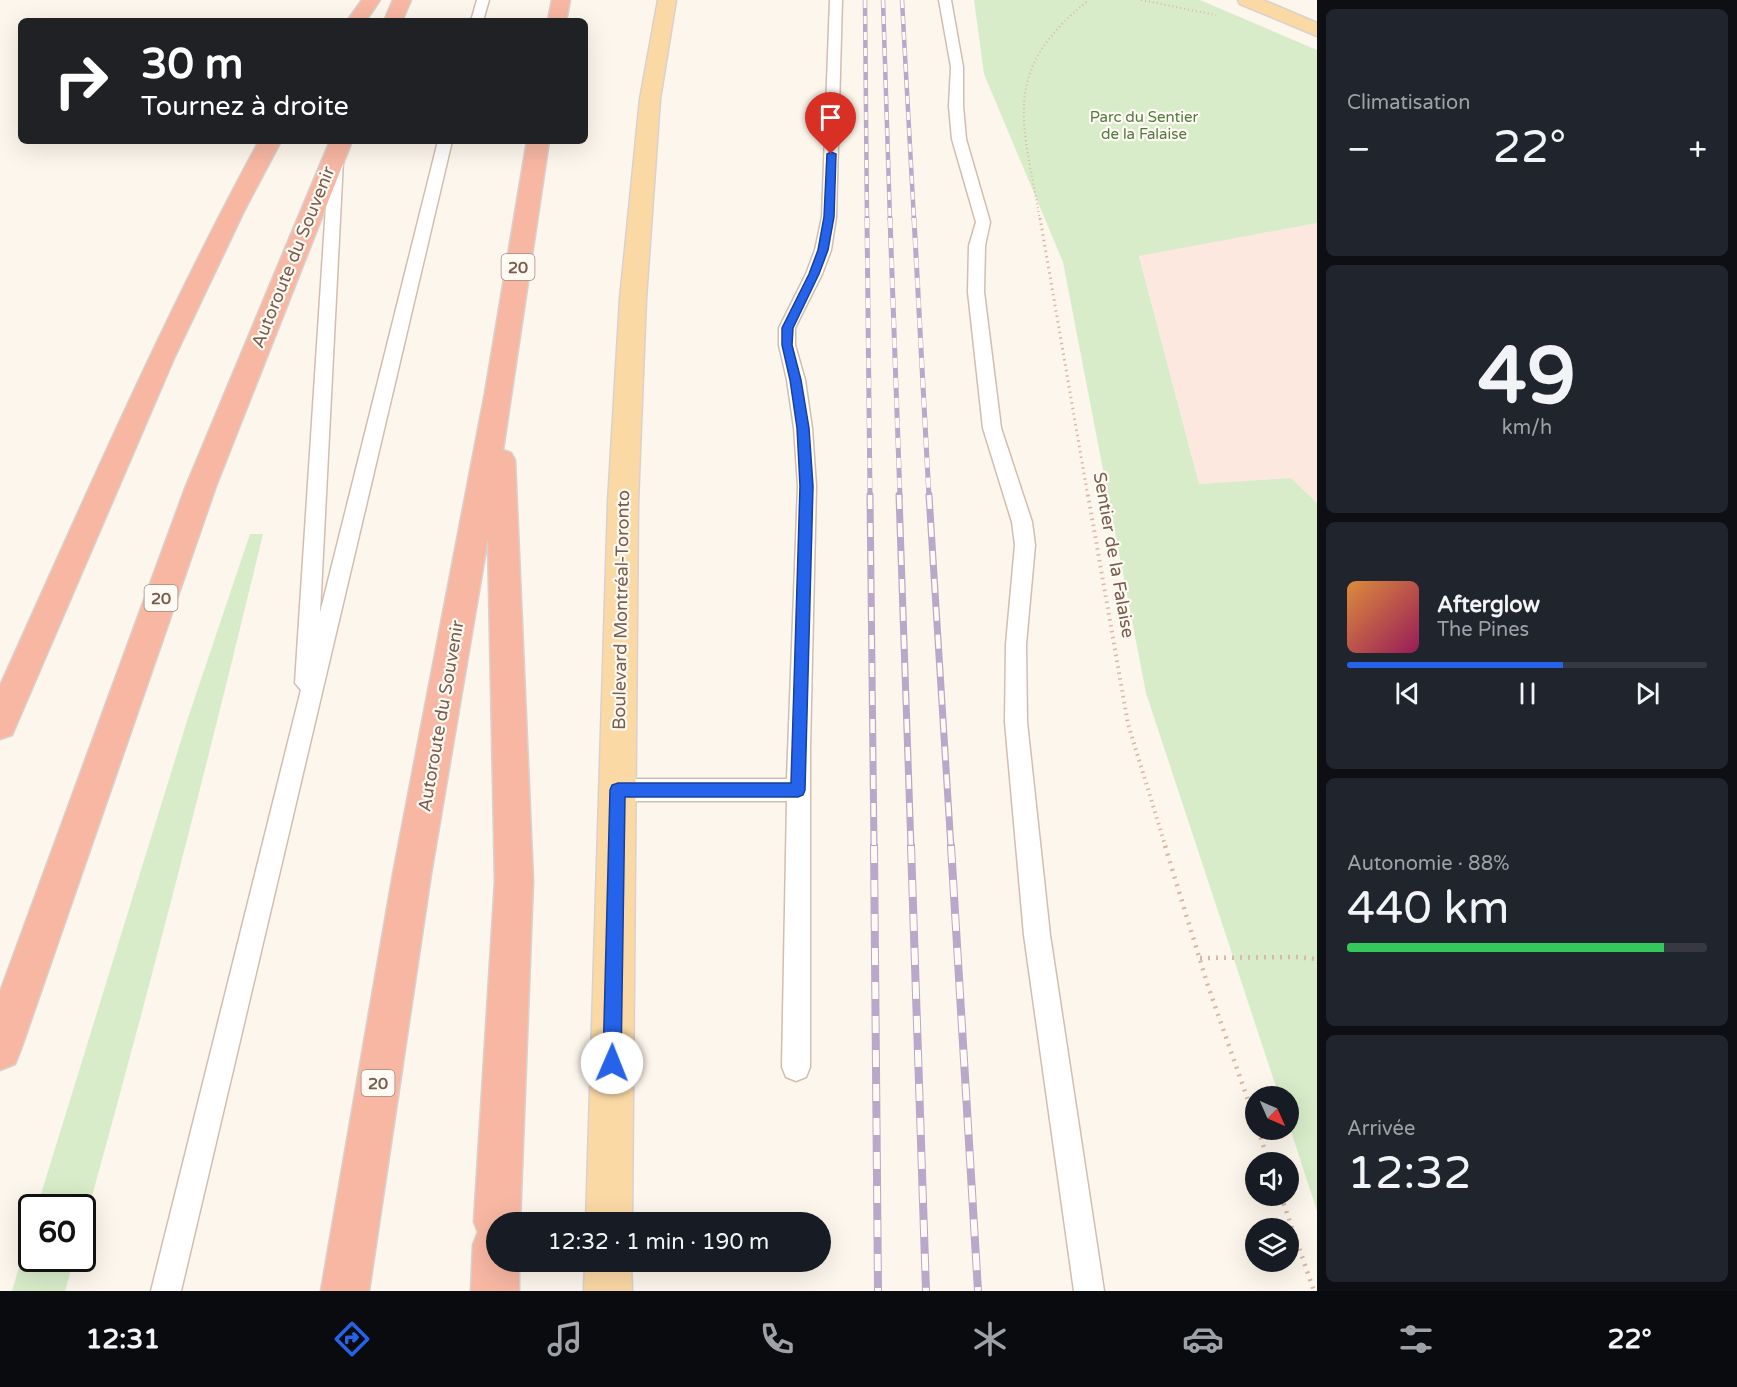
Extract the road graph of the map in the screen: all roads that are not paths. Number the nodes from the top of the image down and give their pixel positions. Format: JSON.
{"nodes":[{"id":1,"x":371,"y":0,"type":"edge"},
{"id":2,"x":402,"y":0,"type":"edge"},
{"id":3,"x":483,"y":0,"type":"edge"},
{"id":4,"x":561,"y":0,"type":"edge"},
{"id":5,"x":667,"y":0,"type":"edge"},
{"id":6,"x":836,"y":0,"type":"edge"},
{"id":7,"x":945,"y":0,"type":"edge"},
{"id":8,"x":1247,"y":0,"type":"edge"},
{"id":9,"x":358,"y":18,"type":"edge"},
{"id":10,"x":394,"y":18,"type":"edge"},
{"id":11,"x":478,"y":18,"type":"edge"},
{"id":12,"x":558,"y":18,"type":"edge"},
{"id":13,"x":1317,"y":30,"type":"edge"},
{"id":14,"x":268,"y":144,"type":"edge"},
{"id":15,"x":445,"y":144,"type":"edge"},
{"id":16,"x":538,"y":144,"type":"edge"},
{"id":17,"x":338,"y":147,"type":"edge"},
{"id":18,"x":499,"y":393,"type":"junction"},
{"id":19,"x":8,"y":693,"type":"edge"},
{"id":20,"x":0,"y":724,"type":"edge"},
{"id":21,"x":303,"y":734,"type":"junction"},
{"id":22,"x":618,"y":790,"type":"junction"},
{"id":23,"x":798,"y":790,"type":"junction"},
{"id":24,"x":0,"y":1049,"type":"edge"},
{"id":25,"x":796,"y":1067,"type":"dead end"},
{"id":26,"x":497,"y":1212,"type":"edge"},
{"id":27,"x":609,"y":1212,"type":"edge"},
{"id":28,"x":495,"y":1272,"type":"edge"},
{"id":29,"x":608,"y":1272,"type":"edge"},
{"id":30,"x":166,"y":1291,"type":"edge"},
{"id":31,"x":345,"y":1291,"type":"edge"},
{"id":32,"x":495,"y":1291,"type":"edge"},
{"id":33,"x":608,"y":1291,"type":"edge"},
{"id":34,"x":1089,"y":1291,"type":"edge"}],
"edges":[{"from":1,"to":9,"type":"highway"},
{"from":2,"to":10,"type":"highway"},
{"from":3,"to":11,"type":"lane"},
{"from":4,"to":12,"type":"highway"},
{"from":5,"to":22,"type":"main road","name":"Boulevard Montréal-Toronto"},
{"from":6,"to":23,"type":"lane"},
{"from":7,"to":34,"type":"lane"},
{"from":8,"to":13,"type":"main road"},
{"from":14,"to":19,"type":"highway"},
{"from":15,"to":21,"type":"lane"},
{"from":16,"to":18,"type":"highway","name":"Autoroute du Souvenir","number":"20"},
{"from":17,"to":21,"type":"lane"},
{"from":17,"to":24,"type":"highway","name":"Autoroute du Souvenir","number":"20"},
{"from":18,"to":26,"type":"highway"},
{"from":18,"to":31,"type":"highway","name":"Autoroute du Souvenir","number":"20"},
{"from":19,"to":20,"type":"highway"},
{"from":21,"to":30,"type":"lane"},
{"from":22,"to":23,"type":"lane"},
{"from":22,"to":27,"type":"main road","name":"Boulevard Montréal-Toronto"},
{"from":23,"to":25,"type":"lane"},
{"from":28,"to":32,"type":"highway"},
{"from":29,"to":33,"type":"main road"}]}
